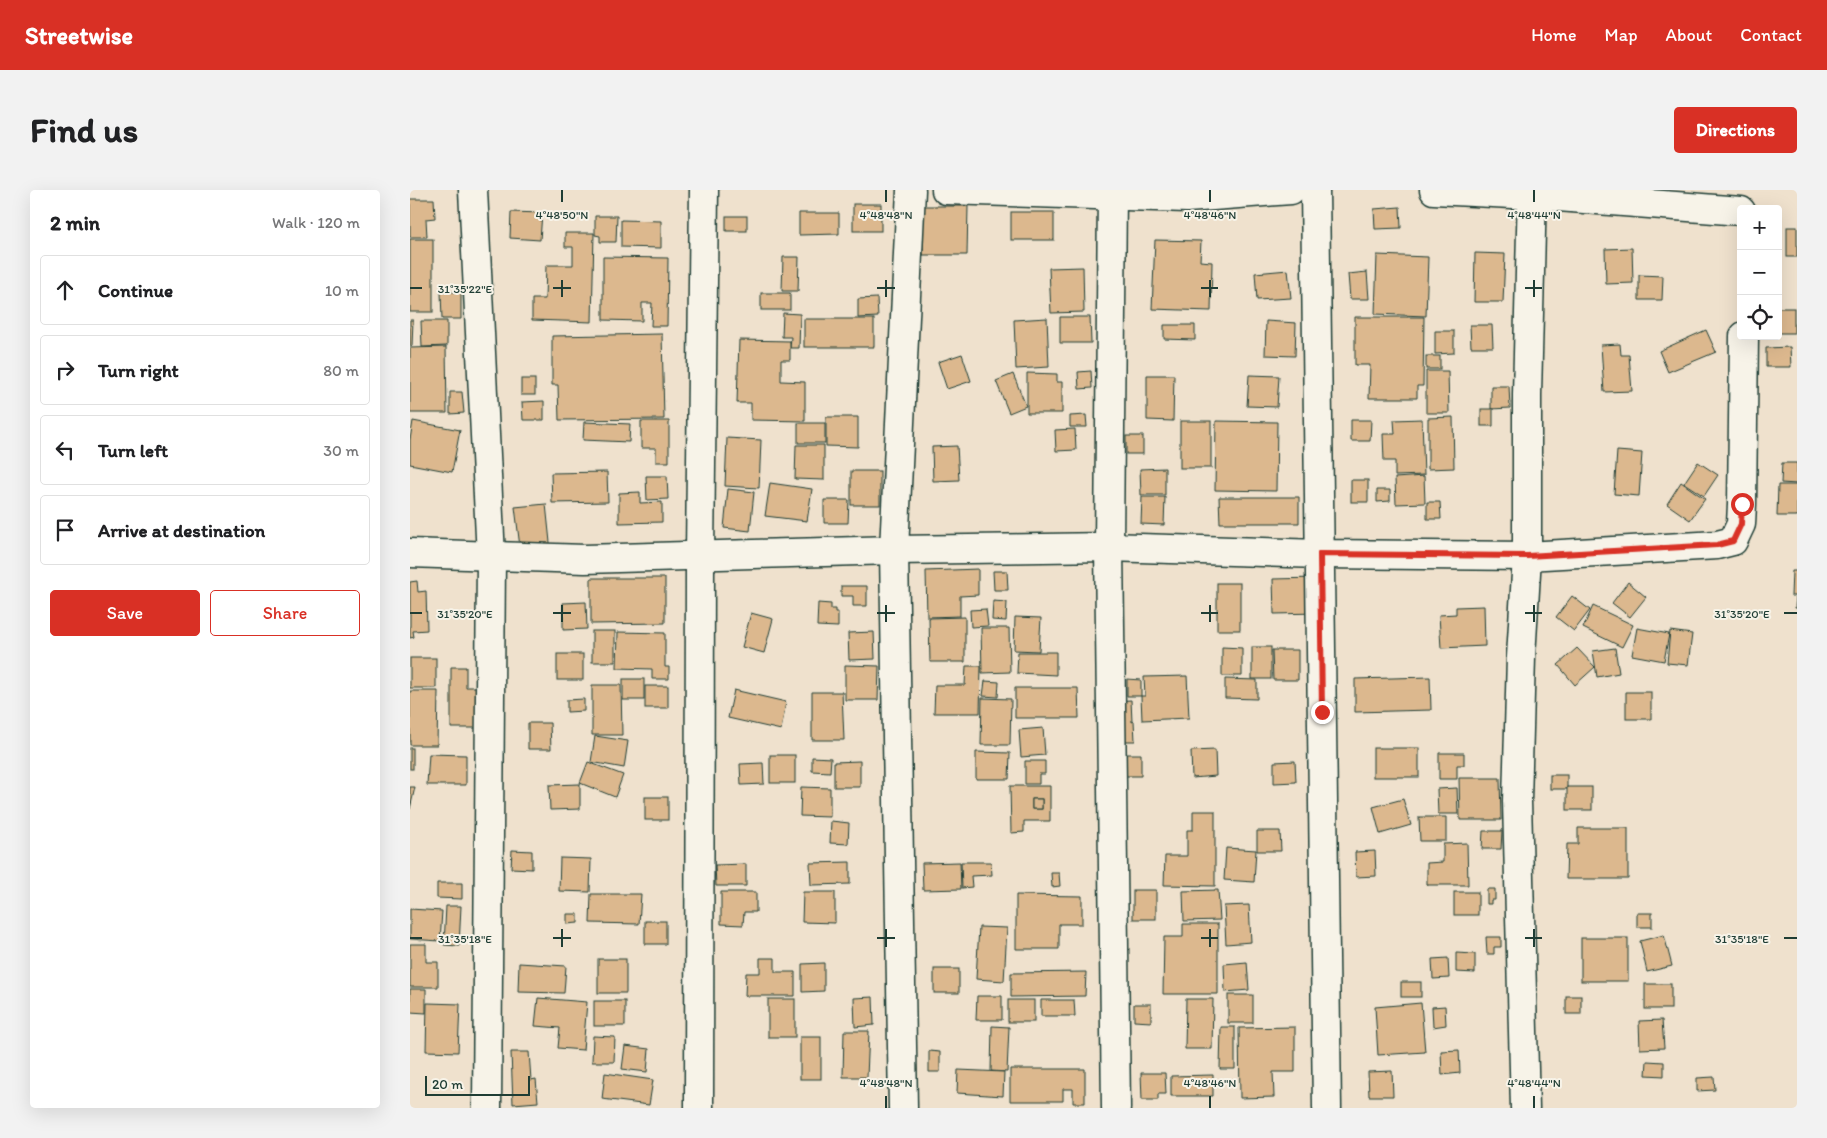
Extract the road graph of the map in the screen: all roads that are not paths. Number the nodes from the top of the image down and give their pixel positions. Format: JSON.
{"nodes":[{"id":1,"x":473,"y":190,"type":"edge"},
{"id":2,"x":704,"y":190,"type":"edge"},
{"id":3,"x":910,"y":190,"type":"edge"},
{"id":4,"x":946,"y":190,"type":"edge"},
{"id":5,"x":1291,"y":190,"type":"edge"},
{"id":6,"x":1314,"y":190,"type":"edge"},
{"id":7,"x":1434,"y":190,"type":"edge"},
{"id":8,"x":1744,"y":190,"type":"edge"},
{"id":9,"x":1532,"y":192,"type":"edge"},
{"id":10,"x":1112,"y":193,"type":"edge"},
{"id":11,"x":1745,"y":205,"type":"edge"},
{"id":12,"x":1737,"y":211,"type":"edge"},
{"id":13,"x":1744,"y":340,"type":"edge"},
{"id":14,"x":1109,"y":547,"type":"junction"},
{"id":15,"x":894,"y":550,"type":"junction"},
{"id":16,"x":410,"y":553,"type":"edge"},
{"id":17,"x":1320,"y":554,"type":"junction"},
{"id":18,"x":700,"y":555,"type":"junction"},
{"id":19,"x":1527,"y":556,"type":"junction"},
{"id":20,"x":491,"y":557,"type":"junction"},
{"id":21,"x":487,"y":1108,"type":"edge"},
{"id":22,"x":699,"y":1108,"type":"edge"},
{"id":23,"x":903,"y":1108,"type":"edge"},
{"id":24,"x":1116,"y":1108,"type":"edge"},
{"id":25,"x":1326,"y":1108,"type":"edge"},
{"id":26,"x":1525,"y":1108,"type":"edge"}],
"edges":[{"from":1,"to":20,"type":"street"},
{"from":2,"to":18,"type":"street"},
{"from":3,"to":15,"type":"street"},
{"from":4,"to":10,"type":"street"},
{"from":5,"to":10,"type":"street"},
{"from":6,"to":17,"type":"street"},
{"from":7,"to":9,"type":"street"},
{"from":8,"to":11,"type":"street"},
{"from":9,"to":12,"type":"street"},
{"from":9,"to":19,"type":"street"},
{"from":10,"to":14,"type":"street"},
{"from":13,"to":19,"type":"street"},
{"from":14,"to":15,"type":"street"},
{"from":14,"to":17,"type":"street"},
{"from":14,"to":24,"type":"street"},
{"from":15,"to":18,"type":"street"},
{"from":15,"to":23,"type":"street"},
{"from":16,"to":20,"type":"street"},
{"from":17,"to":19,"type":"street"},
{"from":17,"to":25,"type":"street"},
{"from":18,"to":20,"type":"street"},
{"from":18,"to":22,"type":"street"},
{"from":19,"to":26,"type":"street"},
{"from":20,"to":21,"type":"street"}]}
